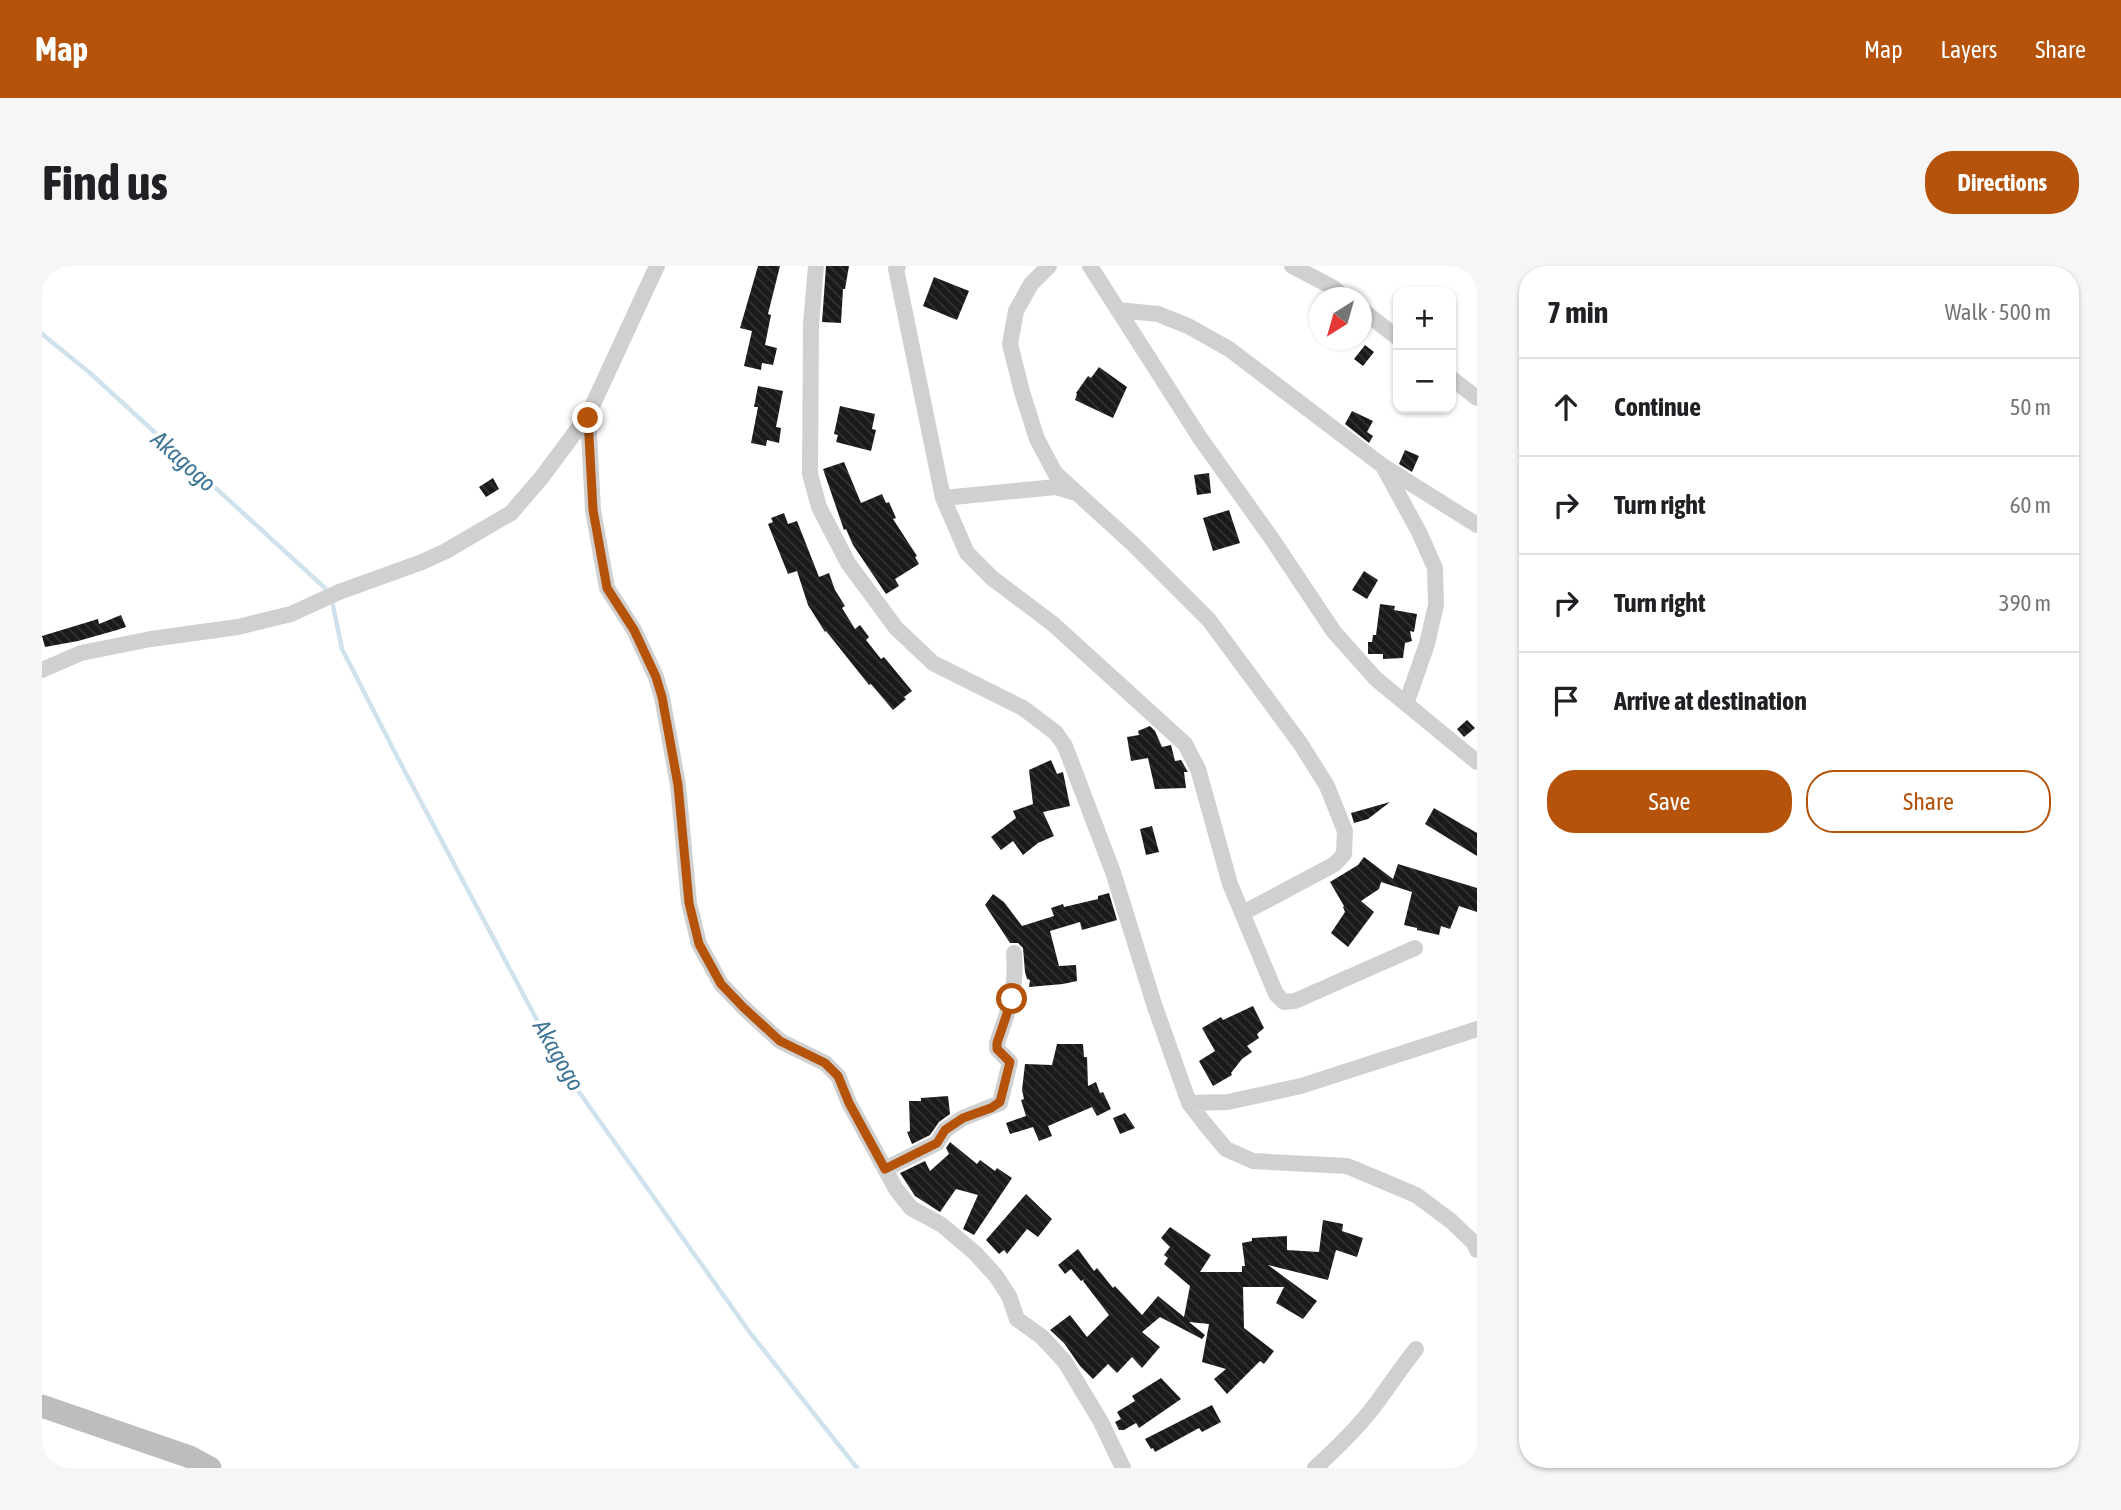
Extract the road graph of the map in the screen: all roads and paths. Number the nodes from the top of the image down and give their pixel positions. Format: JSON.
{"nodes":[{"id":1,"x":657,"y":266,"type":"edge"},
{"id":2,"x":816,"y":266,"type":"edge"},
{"id":3,"x":898,"y":266,"type":"edge"},
{"id":4,"x":1049,"y":266,"type":"edge"},
{"id":5,"x":1090,"y":266,"type":"edge"},
{"id":6,"x":1292,"y":266,"type":"edge"},
{"id":7,"x":1332,"y":287,"type":"edge"},
{"id":8,"x":1118,"y":310,"type":"junction"},
{"id":9,"x":1372,"y":318,"type":"edge"},
{"id":10,"x":1393,"y":334,"type":"edge"},
{"id":11,"x":1456,"y":382,"type":"edge"},
{"id":12,"x":1477,"y":398,"type":"edge"},
{"id":13,"x":588,"y":415,"type":"junction"},
{"id":14,"x":1383,"y":466,"type":"junction"},
{"id":15,"x":1056,"y":480,"type":"junction"},
{"id":16,"x":943,"y":498,"type":"junction"},
{"id":17,"x":1477,"y":525,"type":"edge"},
{"id":18,"x":42,"y":670,"type":"edge"},
{"id":19,"x":1406,"y":705,"type":"junction"},
{"id":20,"x":1477,"y":762,"type":"edge"},
{"id":21,"x":1242,"y":913,"type":"junction"},
{"id":22,"x":1415,"y":948,"type":"dead end"},
{"id":23,"x":1014,"y":953,"type":"dead end"},
{"id":24,"x":1477,"y":1029,"type":"edge"},
{"id":25,"x":1189,"y":1103,"type":"junction"},
{"id":26,"x":885,"y":1169,"type":"junction"},
{"id":27,"x":1477,"y":1250,"type":"edge"},
{"id":28,"x":1416,"y":1349,"type":"dead end"},
{"id":29,"x":42,"y":1406,"type":"edge"},
{"id":30,"x":210,"y":1468,"type":"edge"},
{"id":31,"x":1123,"y":1468,"type":"edge"},
{"id":32,"x":1315,"y":1468,"type":"edge"}],
"edges":[{"from":1,"to":13,"type":"street"},
{"from":2,"to":25,"type":"street"},
{"from":3,"to":16,"type":"street"},
{"from":4,"to":15,"type":"street"},
{"from":5,"to":8,"type":"street"},
{"from":6,"to":7,"type":"street"},
{"from":8,"to":14,"type":"street"},
{"from":8,"to":19,"type":"street"},
{"from":9,"to":10,"type":"street"},
{"from":11,"to":12,"type":"street"},
{"from":13,"to":18,"type":"street"},
{"from":13,"to":26,"type":"street"},
{"from":14,"to":17,"type":"street"},
{"from":14,"to":19,"type":"street"},
{"from":15,"to":16,"type":"street"},
{"from":15,"to":21,"type":"street"},
{"from":16,"to":21,"type":"street"},
{"from":19,"to":20,"type":"street"},
{"from":21,"to":22,"type":"street"},
{"from":23,"to":26,"type":"street"},
{"from":24,"to":25,"type":"street"},
{"from":25,"to":27,"type":"street"},
{"from":26,"to":31,"type":"street"},
{"from":28,"to":32,"type":"street"},
{"from":29,"to":30,"type":"main road"}]}
